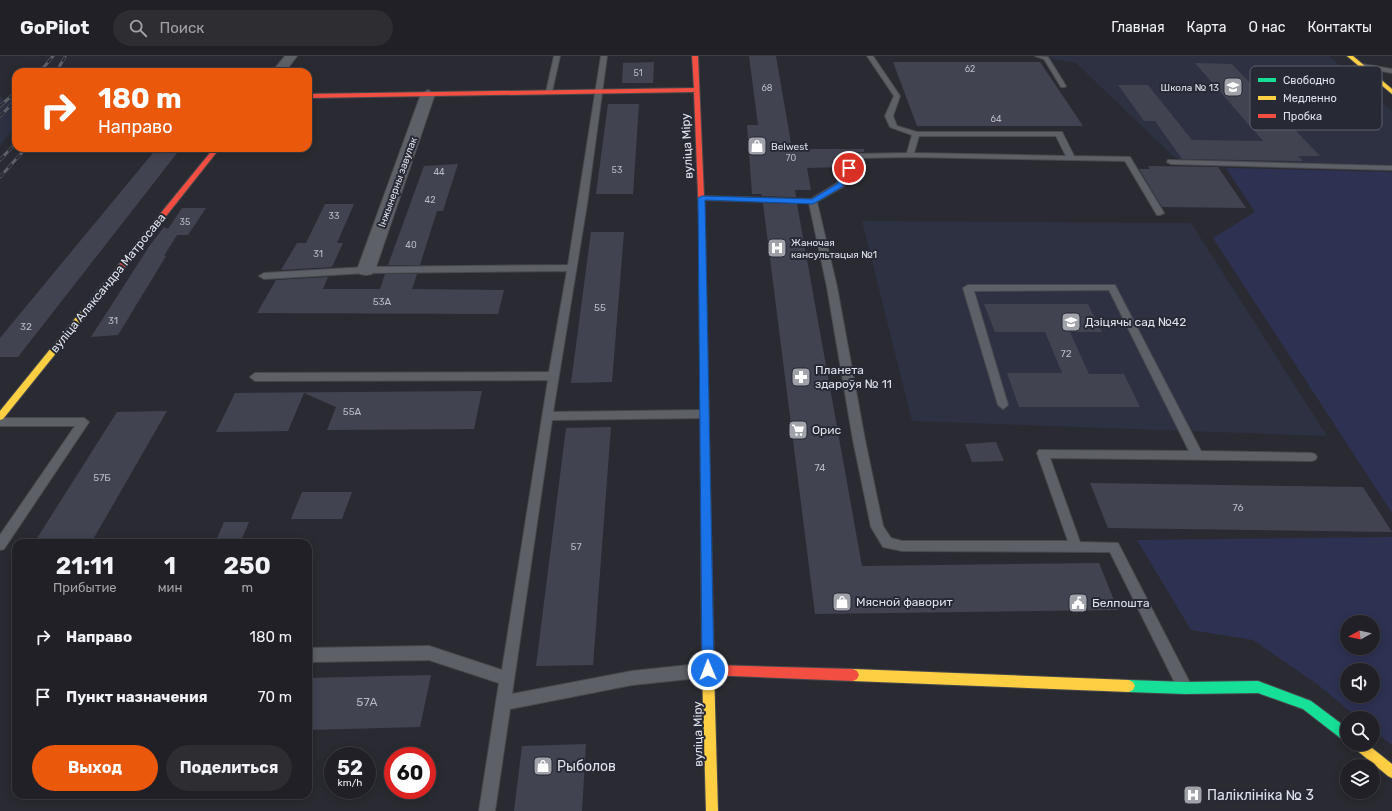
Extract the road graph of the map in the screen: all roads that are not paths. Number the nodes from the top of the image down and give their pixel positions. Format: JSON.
{"nodes":[{"id":1,"x":291,"y":56,"type":"edge"},
{"id":2,"x":557,"y":56,"type":"edge"},
{"id":3,"x":604,"y":56,"type":"edge"},
{"id":4,"x":695,"y":56,"type":"edge"},
{"id":5,"x":870,"y":56,"type":"edge"},
{"id":6,"x":1039,"y":56,"type":"edge"},
{"id":7,"x":1350,"y":56,"type":"edge"},
{"id":8,"x":1362,"y":66,"type":"edge"},
{"id":9,"x":281,"y":68,"type":"edge"},
{"id":10,"x":1382,"y":70,"type":"edge"},
{"id":11,"x":1392,"y":72,"type":"edge"},
{"id":12,"x":1382,"y":83,"type":"edge"},
{"id":13,"x":1063,"y":86,"type":"dead end"},
{"id":14,"x":696,"y":90,"type":"junction"},
{"id":15,"x":549,"y":92,"type":"junction"},
{"id":16,"x":599,"y":92,"type":"junction"},
{"id":17,"x":1392,"y":92,"type":"edge"},
{"id":18,"x":428,"y":94,"type":"junction"},
{"id":19,"x":312,"y":96,"type":"edge"},
{"id":20,"x":916,"y":134,"type":"junction"},
{"id":21,"x":214,"y":152,"type":"edge"},
{"id":22,"x":910,"y":155,"type":"junction"},
{"id":23,"x":1071,"y":158,"type":"junction"},
{"id":24,"x":1171,"y":162,"type":"dead end"},
{"id":25,"x":1392,"y":168,"type":"edge"},
{"id":26,"x":702,"y":198,"type":"junction"},
{"id":27,"x":813,"y":202,"type":"junction"},
{"id":28,"x":1160,"y":213,"type":"dead end"},
{"id":29,"x":572,"y":268,"type":"junction"},
{"id":30,"x":366,"y":270,"type":"junction"},
{"id":31,"x":264,"y":276,"type":"dead end"},
{"id":32,"x":255,"y":376,"type":"dead end"},
{"id":33,"x":553,"y":376,"type":"junction"},
{"id":34,"x":1003,"y":405,"type":"dead end"},
{"id":35,"x":704,"y":414,"type":"junction"},
{"id":36,"x":547,"y":416,"type":"junction"},
{"id":37,"x":0,"y":417,"type":"edge"},
{"id":38,"x":0,"y":422,"type":"edge"},
{"id":39,"x":1197,"y":455,"type":"junction"},
{"id":40,"x":1311,"y":457,"type":"dead end"},
{"id":41,"x":0,"y":545,"type":"edge"},
{"id":42,"x":1076,"y":547,"type":"junction"},
{"id":43,"x":312,"y":655,"type":"edge"},
{"id":44,"x":708,"y":670,"type":"junction"},
{"id":45,"x":506,"y":678,"type":"junction"},
{"id":46,"x":1185,"y":688,"type":"junction"},
{"id":47,"x":503,"y":703,"type":"junction"},
{"id":48,"x":1340,"y":731,"type":"edge"},
{"id":49,"x":1366,"y":751,"type":"edge"},
{"id":50,"x":1392,"y":772,"type":"edge"},
{"id":51,"x":487,"y":811,"type":"edge"},
{"id":52,"x":712,"y":811,"type":"edge"}],
"edges":[{"from":1,"to":9,"type":"street"},
{"from":2,"to":15,"type":"lane"},
{"from":3,"to":16,"type":"lane"},
{"from":4,"to":14,"type":"main road","name":"вуліца Міру"},
{"from":5,"to":20,"type":"lane"},
{"from":6,"to":13,"type":"lane"},
{"from":7,"to":8,"type":"main road"},
{"from":10,"to":11,"type":"lane"},
{"from":12,"to":17,"type":"main road"},
{"from":14,"to":16,"type":"main road"},
{"from":14,"to":26,"type":"main road","name":"вуліца Міру"},
{"from":15,"to":16,"type":"main road"},
{"from":15,"to":18,"type":"main road"},
{"from":16,"to":29,"type":"lane"},
{"from":18,"to":19,"type":"main road"},
{"from":18,"to":30,"type":"street","name":"Інжынерны завулак"},
{"from":20,"to":22,"type":"lane"},
{"from":20,"to":23,"type":"lane"},
{"from":21,"to":37,"type":"main road","name":"вуліца Аляксандра Матросава"},
{"from":22,"to":23,"type":"lane"},
{"from":22,"to":27,"type":"lane"},
{"from":23,"to":28,"type":"lane"},
{"from":24,"to":25,"type":"lane"},
{"from":26,"to":27,"type":"lane"},
{"from":26,"to":35,"type":"main road","name":"вуліца Міру"},
{"from":27,"to":42,"type":"lane"},
{"from":29,"to":30,"type":"lane"},
{"from":29,"to":33,"type":"lane"},
{"from":30,"to":31,"type":"lane"},
{"from":32,"to":33,"type":"lane"},
{"from":33,"to":36,"type":"lane"},
{"from":34,"to":39,"type":"lane"},
{"from":35,"to":36,"type":"lane"},
{"from":35,"to":44,"type":"main road","name":"вуліца Міру"},
{"from":36,"to":45,"type":"lane"},
{"from":38,"to":41,"type":"lane"},
{"from":39,"to":40,"type":"lane"},
{"from":39,"to":42,"type":"lane"},
{"from":42,"to":46,"type":"lane"},
{"from":43,"to":45,"type":"lane"},
{"from":44,"to":46,"type":"main road"},
{"from":44,"to":47,"type":"lane"},
{"from":44,"to":52,"type":"main road","name":"вуліца Міру"},
{"from":45,"to":47,"type":"lane"},
{"from":46,"to":48,"type":"main road"},
{"from":47,"to":51,"type":"lane"},
{"from":49,"to":50,"type":"main road"}]}
